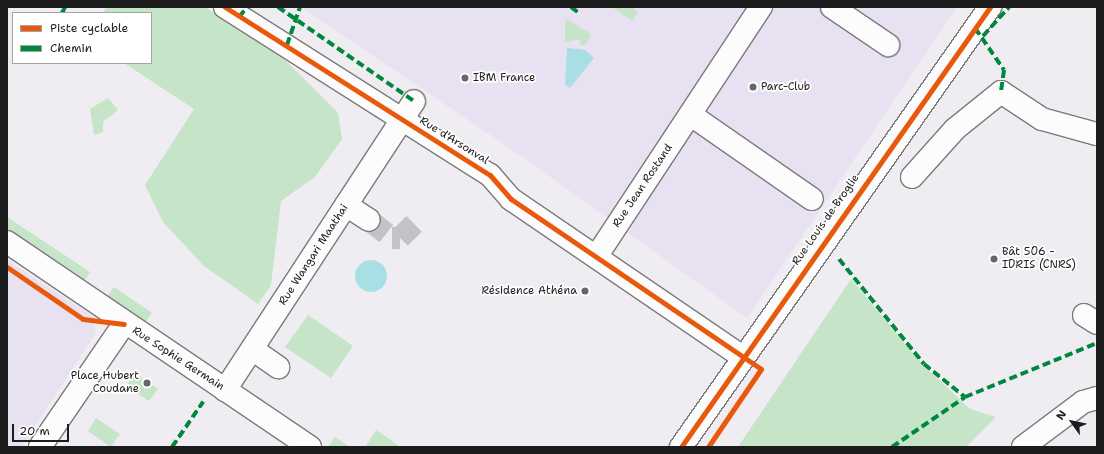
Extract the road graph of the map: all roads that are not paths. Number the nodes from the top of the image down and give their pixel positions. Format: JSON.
{"nodes":[{"id":1,"x":225,"y":7,"type":"edge"},
{"id":2,"x":760,"y":7,"type":"edge"},
{"id":3,"x":832,"y":7,"type":"edge"},
{"id":4,"x":990,"y":7,"type":"edge"},
{"id":5,"x":888,"y":45,"type":"dead end"},
{"id":6,"x":414,"y":101,"type":"dead end"},
{"id":7,"x":691,"y":115,"type":"junction"},
{"id":8,"x":402,"y":120,"type":"junction"},
{"id":9,"x":1097,"y":134,"type":"edge"},
{"id":10,"x":912,"y":177,"type":"dead end"},
{"id":11,"x":812,"y":199,"type":"dead end"},
{"id":12,"x":346,"y":205,"type":"junction"},
{"id":13,"x":369,"y":220,"type":"tunnel mouth"},
{"id":14,"x":7,"y":242,"type":"edge"},
{"id":15,"x":596,"y":257,"type":"junction"},
{"id":16,"x":124,"y":324,"type":"junction"},
{"id":17,"x":252,"y":349,"type":"junction"},
{"id":18,"x":743,"y":357,"type":"junction"},
{"id":19,"x":278,"y":367,"type":"dead end"},
{"id":20,"x":225,"y":390,"type":"junction"},
{"id":21,"x":1097,"y":398,"type":"edge"},
{"id":22,"x":40,"y":447,"type":"edge"},
{"id":23,"x":310,"y":447,"type":"edge"},
{"id":24,"x":681,"y":447,"type":"edge"},
{"id":25,"x":1023,"y":447,"type":"edge"}],
"edges":[{"from":1,"to":8,"type":"street","name":"Rue d'Arsonval"},
{"from":2,"to":7,"type":"street","name":"Rue Jean Rostand"},
{"from":3,"to":5,"type":"street"},
{"from":4,"to":18,"type":"street","name":"Rue Louis de Broglie"},
{"from":6,"to":8,"type":"street","name":"Rue Wangari Maathai"},
{"from":7,"to":11,"type":"street"},
{"from":7,"to":15,"type":"street","name":"Rue Jean Rostand"},
{"from":8,"to":12,"type":"street","name":"Rue Wangari Maathai"},
{"from":8,"to":15,"type":"street","name":"Rue d'Arsonval"},
{"from":9,"to":10,"type":"street"},
{"from":12,"to":13,"type":"street"},
{"from":12,"to":17,"type":"street","name":"Rue Wangari Maathai"},
{"from":14,"to":16,"type":"street","name":"Rue Sophie Germain"},
{"from":15,"to":18,"type":"street","name":"Rue d'Arsonval"},
{"from":16,"to":20,"type":"street","name":"Rue Sophie Germain"},
{"from":16,"to":22,"type":"street"},
{"from":17,"to":19,"type":"street"},
{"from":17,"to":20,"type":"street","name":"Rue Wangari Maathai"},
{"from":18,"to":24,"type":"street","name":"Rue Louis de Broglie"},
{"from":20,"to":23,"type":"street","name":"Rue Sophie Germain"},
{"from":21,"to":25,"type":"street"}]}
